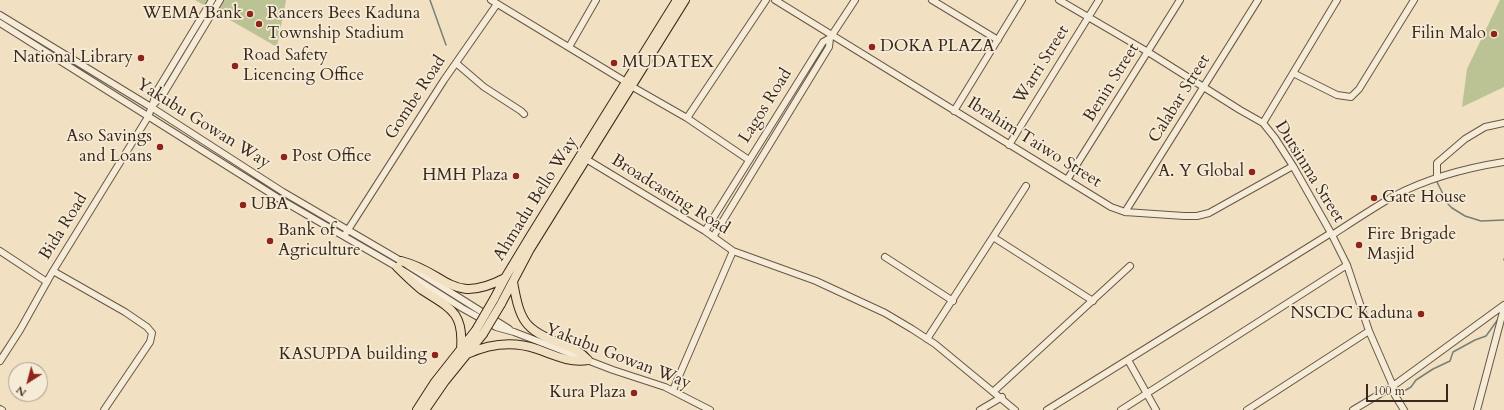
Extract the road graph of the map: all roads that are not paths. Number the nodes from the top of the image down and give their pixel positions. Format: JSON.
{"nodes":[{"id":1,"x":212,"y":0,"type":"edge"},
{"id":2,"x":220,"y":0,"type":"edge"},
{"id":3,"x":491,"y":0,"type":"edge"},
{"id":4,"x":596,"y":0,"type":"edge"},
{"id":5,"x":677,"y":0,"type":"edge"},
{"id":6,"x":685,"y":0,"type":"edge"},
{"id":7,"x":766,"y":0,"type":"edge"},
{"id":8,"x":775,"y":0,"type":"edge"},
{"id":9,"x":855,"y":0,"type":"edge"},
{"id":10,"x":932,"y":0,"type":"edge"},
{"id":11,"x":1022,"y":0,"type":"edge"},
{"id":12,"x":1060,"y":0,"type":"edge"},
{"id":13,"x":1099,"y":0,"type":"edge"},
{"id":14,"x":1180,"y":0,"type":"edge"},
{"id":15,"x":1258,"y":0,"type":"edge"},
{"id":16,"x":1337,"y":0,"type":"edge"},
{"id":17,"x":1414,"y":0,"type":"edge"},
{"id":18,"x":497,"y":4,"type":"junction"},
{"id":19,"x":0,"y":15,"type":"edge"},
{"id":20,"x":1088,"y":17,"type":"junction"},
{"id":21,"x":0,"y":23,"type":"edge"},
{"id":22,"x":831,"y":36,"type":"junction"},
{"id":23,"x":998,"y":40,"type":"junction"},
{"id":24,"x":569,"y":47,"type":"junction"},
{"id":25,"x":1148,"y":52,"type":"junction"},
{"id":26,"x":456,"y":63,"type":"junction"},
{"id":27,"x":1293,"y":73,"type":"junction"},
{"id":28,"x":629,"y":84,"type":"junction"},
{"id":29,"x":1204,"y":88,"type":"junction"},
{"id":30,"x":151,"y":108,"type":"junction"},
{"id":31,"x":954,"y":111,"type":"junction"},
{"id":32,"x":524,"y":114,"type":"dead end"},
{"id":33,"x":148,"y":117,"type":"junction"},
{"id":34,"x":687,"y":118,"type":"junction"},
{"id":35,"x":1262,"y":123,"type":"junction"},
{"id":36,"x":1504,"y":123,"type":"edge"},
{"id":37,"x":1009,"y":145,"type":"junction"},
{"id":38,"x":586,"y":159,"type":"junction"},
{"id":39,"x":749,"y":160,"type":"junction"},
{"id":40,"x":1504,"y":162,"type":"edge"},
{"id":41,"x":1293,"y":166,"type":"junction"},
{"id":42,"x":1436,"y":177,"type":"junction"},
{"id":43,"x":1067,"y":180,"type":"junction"},
{"id":44,"x":1026,"y":186,"type":"dead end"},
{"id":45,"x":1125,"y":212,"type":"junction"},
{"id":46,"x":348,"y":230,"type":"junction"},
{"id":47,"x":705,"y":232,"type":"junction"},
{"id":48,"x":1331,"y":234,"type":"junction"},
{"id":49,"x":344,"y":236,"type":"junction"},
{"id":50,"x":713,"y":237,"type":"junction"},
{"id":51,"x":993,"y":237,"type":"junction"},
{"id":52,"x":0,"y":251,"type":"edge"},
{"id":53,"x":733,"y":251,"type":"junction"},
{"id":54,"x":885,"y":257,"type":"dead end"},
{"id":55,"x":399,"y":264,"type":"junction"},
{"id":56,"x":1346,"y":265,"type":"junction"},
{"id":57,"x":1130,"y":266,"type":"dead end"},
{"id":58,"x":53,"y":271,"type":"junction"},
{"id":59,"x":505,"y":278,"type":"junction"},
{"id":60,"x":47,"y":282,"type":"junction"},
{"id":61,"x":513,"y":282,"type":"junction"},
{"id":62,"x":952,"y":301,"type":"junction"},
{"id":63,"x":1093,"y":301,"type":"junction"},
{"id":64,"x":498,"y":302,"type":"junction"},
{"id":65,"x":1503,"y":309,"type":"edge"},
{"id":66,"x":1369,"y":331,"type":"junction"},
{"id":67,"x":927,"y":338,"type":"junction"},
{"id":68,"x":464,"y":351,"type":"junction"},
{"id":69,"x":588,"y":360,"type":"junction"},
{"id":70,"x":1128,"y":360,"type":"junction"},
{"id":71,"x":0,"y":361,"type":"edge"},
{"id":72,"x":1393,"y":386,"type":"junction"},
{"id":73,"x":673,"y":390,"type":"junction"},
{"id":74,"x":994,"y":391,"type":"junction"},
{"id":75,"x":1146,"y":394,"type":"junction"},
{"id":76,"x":1002,"y":398,"type":"junction"},
{"id":77,"x":1402,"y":409,"type":"edge"},
{"id":78,"x":104,"y":410,"type":"edge"},
{"id":79,"x":416,"y":410,"type":"edge"},
{"id":80,"x":425,"y":410,"type":"edge"},
{"id":81,"x":710,"y":410,"type":"edge"},
{"id":82,"x":980,"y":410,"type":"edge"},
{"id":83,"x":1016,"y":410,"type":"edge"},
{"id":84,"x":1047,"y":410,"type":"edge"},
{"id":85,"x":1121,"y":410,"type":"edge"},
{"id":86,"x":1156,"y":410,"type":"edge"},
{"id":87,"x":1247,"y":410,"type":"edge"},
{"id":88,"x":1353,"y":410,"type":"edge"},
{"id":89,"x":1477,"y":410,"type":"edge"}],
"edges":[{"from":1,"to":30,"type":"street","name":"Bida Road"},
{"from":2,"to":30,"type":"street","name":"Bida Road"},
{"from":3,"to":18,"type":"street"},
{"from":4,"to":24,"type":"street"},
{"from":5,"to":28,"type":"main road","name":"Ahmadu Bello Way"},
{"from":6,"to":28,"type":"main road","name":"Ahmadu Bello Way"},
{"from":7,"to":34,"type":"street"},
{"from":8,"to":22,"type":"street","name":"Ibrahim Taiwo Street"},
{"from":9,"to":22,"type":"street","name":"Lagos Road"},
{"from":10,"to":23,"type":"street"},
{"from":11,"to":23,"type":"street"},
{"from":12,"to":20,"type":"street","name":"Dutsinma Street"},
{"from":13,"to":20,"type":"street","name":"Warri Street"},
{"from":14,"to":25,"type":"street","name":"Benin Street"},
{"from":15,"to":29,"type":"street","name":"Calabar Street"},
{"from":16,"to":27,"type":"street"},
{"from":17,"to":27,"type":"street"},
{"from":18,"to":24,"type":"street"},
{"from":18,"to":26,"type":"street","name":"Gombe Road"},
{"from":19,"to":30,"type":"street","name":"Yakubu Gowan Way"},
{"from":20,"to":25,"type":"street","name":"Dutsinma Street"},
{"from":20,"to":37,"type":"street","name":"Warri Street"},
{"from":21,"to":33,"type":"street","name":"Yakubu Gowan Way"},
{"from":22,"to":31,"type":"street","name":"Ibrahim Taiwo Street"},
{"from":22,"to":39,"type":"street","name":"Lagos Road"},
{"from":22,"to":50,"type":"street"},
{"from":23,"to":31,"type":"street"},
{"from":24,"to":28,"type":"street"},
{"from":25,"to":29,"type":"street","name":"Dutsinma Street"},
{"from":25,"to":43,"type":"street","name":"Benin Street"},
{"from":26,"to":32,"type":"street"},
{"from":26,"to":46,"type":"street","name":"Gombe Road"},
{"from":27,"to":35,"type":"street"},
{"from":28,"to":34,"type":"street"},
{"from":28,"to":38,"type":"main road","name":"Ahmadu Bello Way"},
{"from":28,"to":59,"type":"main road","name":"Ahmadu Bello Way"},
{"from":29,"to":35,"type":"street","name":"Dutsinma Street"},
{"from":29,"to":45,"type":"street","name":"Calabar Street"},
{"from":30,"to":33,"type":"street","name":"Bida Road"},
{"from":30,"to":46,"type":"street","name":"Yakubu Gowan Way"},
{"from":31,"to":37,"type":"street","name":"Ibrahim Taiwo Street"},
{"from":33,"to":49,"type":"street","name":"Yakubu Gowan Way"},
{"from":33,"to":58,"type":"street","name":"Bida Road"},
{"from":34,"to":39,"type":"street"},
{"from":35,"to":41,"type":"street","name":"Dutsinma Street"},
{"from":36,"to":42,"type":"street"},
{"from":37,"to":43,"type":"street","name":"Ibrahim Taiwo Street"},
{"from":38,"to":47,"type":"street","name":"Broadcasting Road"},
{"from":38,"to":61,"type":"main road","name":"Ahmadu Bello Way"},
{"from":39,"to":47,"type":"street","name":"Lagos Road"},
{"from":40,"to":42,"type":"street"},
{"from":41,"to":45,"type":"street","name":"Ibrahim Taiwo Street"},
{"from":41,"to":48,"type":"street","name":"Dutsinma Street"},
{"from":42,"to":48,"type":"street"},
{"from":43,"to":45,"type":"street","name":"Ibrahim Taiwo Street"},
{"from":44,"to":51,"type":"street"},
{"from":46,"to":49,"type":"street","name":"Gombe Road"},
{"from":46,"to":55,"type":"street","name":"Yakubu Gowan Way"},
{"from":47,"to":50,"type":"street","name":"Broadcasting Road"},
{"from":48,"to":56,"type":"street","name":"Dutsinma Street"},
{"from":48,"to":70,"type":"street"},
{"from":49,"to":55,"type":"street","name":"Yakubu Gowan Way"},
{"from":50,"to":53,"type":"street","name":"Broadcasting Road"},
{"from":51,"to":62,"type":"street"},
{"from":51,"to":63,"type":"street"},
{"from":52,"to":60,"type":"street"},
{"from":53,"to":67,"type":"street"},
{"from":53,"to":73,"type":"street","name":"Broadcasting Road"},
{"from":54,"to":62,"type":"street"},
{"from":55,"to":59,"type":"main road"},
{"from":55,"to":68,"type":"main road"},
{"from":55,"to":69,"type":"street","name":"Yakubu Gowan Way"},
{"from":56,"to":66,"type":"street","name":"Dutsinma Street"},
{"from":56,"to":75,"type":"street"},
{"from":57,"to":63,"type":"street"},
{"from":58,"to":60,"type":"street","name":"Bida Road"},
{"from":58,"to":78,"type":"street"},
{"from":59,"to":64,"type":"main road","name":"Ahmadu Bello Way"},
{"from":60,"to":71,"type":"street","name":"Bida Road"},
{"from":61,"to":64,"type":"main road","name":"Ahmadu Bello Way"},
{"from":61,"to":69,"type":"main road"},
{"from":62,"to":67,"type":"street"},
{"from":63,"to":74,"type":"street"},
{"from":64,"to":68,"type":"main road","name":"Ahmadu Bello Way","bridge":true},
{"from":65,"to":72,"type":"street"},
{"from":65,"to":89,"type":"street"},
{"from":66,"to":72,"type":"street","name":"Dutsinma Street"},
{"from":66,"to":87,"type":"street"},
{"from":67,"to":74,"type":"street"},
{"from":68,"to":69,"type":"main road"},
{"from":68,"to":79,"type":"main road","name":"Ahmadu Bello Way"},
{"from":68,"to":80,"type":"main road","name":"Ahmadu Bello Way"},
{"from":69,"to":73,"type":"street","name":"Yakubu Gowan Way"},
{"from":70,"to":75,"type":"street"},
{"from":70,"to":84,"type":"street"},
{"from":72,"to":77,"type":"street","name":"Dutsinma Street"},
{"from":72,"to":88,"type":"street"},
{"from":73,"to":81,"type":"street","name":"Yakubu Gowan Way"},
{"from":74,"to":76,"type":"street"},
{"from":75,"to":85,"type":"street"},
{"from":75,"to":86,"type":"street"},
{"from":76,"to":82,"type":"street"},
{"from":76,"to":83,"type":"street"}]}
